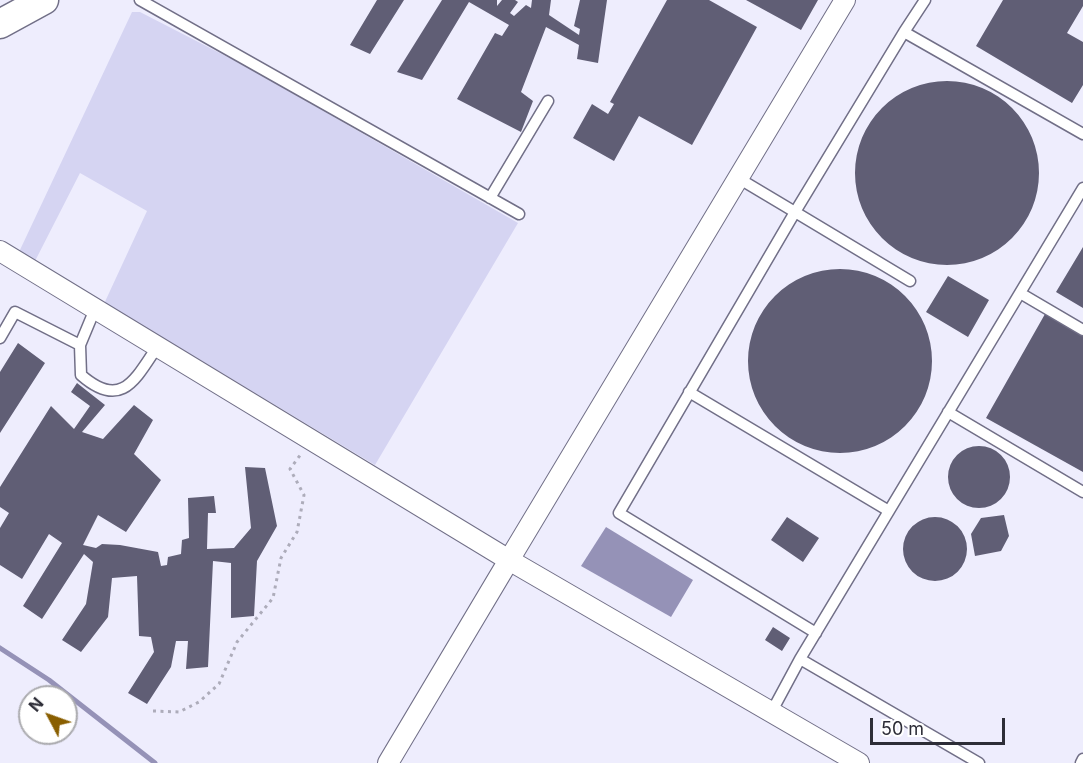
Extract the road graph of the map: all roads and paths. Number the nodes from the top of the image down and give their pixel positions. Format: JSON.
{"nodes":[{"id":1,"x":44,"y":0,"type":"edge"},
{"id":2,"x":140,"y":0,"type":"edge"},
{"id":3,"x":844,"y":0,"type":"edge"},
{"id":4,"x":925,"y":0,"type":"edge"},
{"id":5,"x":0,"y":24,"type":"edge"},
{"id":6,"x":904,"y":32,"type":"junction"},
{"id":7,"x":548,"y":101,"type":"dead end"},
{"id":8,"x":1083,"y":134,"type":"edge"},
{"id":9,"x":738,"y":178,"type":"junction"},
{"id":10,"x":1083,"y":188,"type":"edge"},
{"id":11,"x":490,"y":198,"type":"junction"},
{"id":12,"x":795,"y":212,"type":"junction"},
{"id":13,"x":519,"y":214,"type":"dead end"},
{"id":14,"x":0,"y":251,"type":"edge"},
{"id":15,"x":910,"y":281,"type":"dead end"},
{"id":16,"x":1020,"y":293,"type":"junction"},
{"id":17,"x":95,"y":309,"type":"junction"},
{"id":18,"x":1083,"y":330,"type":"edge"},
{"id":19,"x":0,"y":338,"type":"edge"},
{"id":20,"x":80,"y":345,"type":"junction"},
{"id":21,"x":157,"y":347,"type":"junction"},
{"id":22,"x":689,"y":392,"type":"junction"},
{"id":23,"x":948,"y":412,"type":"junction"},
{"id":24,"x":310,"y":440,"type":"junction"},
{"id":25,"x":1083,"y":492,"type":"edge"},
{"id":26,"x":889,"y":511,"type":"junction"},
{"id":27,"x":509,"y":560,"type":"junction"},
{"id":28,"x":816,"y":633,"type":"junction"},
{"id":29,"x":800,"y":659,"type":"junction"},
{"id":30,"x":153,"y":711,"type":"dead end"},
{"id":31,"x":772,"y":711,"type":"junction"},
{"id":32,"x":1083,"y":759,"type":"edge"},
{"id":33,"x":388,"y":763,"type":"edge"},
{"id":34,"x":859,"y":763,"type":"edge"},
{"id":35,"x":979,"y":763,"type":"edge"},
{"id":36,"x":1081,"y":763,"type":"edge"}],
"edges":[{"from":1,"to":5,"type":"main road"},
{"from":2,"to":11,"type":"lane"},
{"from":3,"to":9,"type":"street"},
{"from":4,"to":6,"type":"lane"},
{"from":6,"to":8,"type":"lane"},
{"from":6,"to":12,"type":"lane"},
{"from":7,"to":11,"type":"lane"},
{"from":9,"to":12,"type":"lane"},
{"from":9,"to":27,"type":"street"},
{"from":10,"to":16,"type":"lane"},
{"from":11,"to":13,"type":"lane"},
{"from":12,"to":15,"type":"lane"},
{"from":12,"to":22,"type":"lane"},
{"from":14,"to":17,"type":"street"},
{"from":16,"to":18,"type":"lane"},
{"from":16,"to":23,"type":"lane"},
{"from":17,"to":20,"type":"lane"},
{"from":17,"to":21,"type":"street"},
{"from":19,"to":20,"type":"lane"},
{"from":20,"to":21,"type":"lane"},
{"from":21,"to":24,"type":"street"},
{"from":22,"to":26,"type":"lane"},
{"from":22,"to":28,"type":"lane"},
{"from":23,"to":25,"type":"lane"},
{"from":23,"to":26,"type":"lane"},
{"from":24,"to":27,"type":"street"},
{"from":24,"to":30,"type":"path"},
{"from":26,"to":28,"type":"lane"},
{"from":27,"to":31,"type":"street"},
{"from":27,"to":33,"type":"street"},
{"from":28,"to":29,"type":"lane"},
{"from":29,"to":31,"type":"lane"},
{"from":29,"to":35,"type":"lane"},
{"from":31,"to":34,"type":"street"},
{"from":32,"to":36,"type":"lane"}]}
